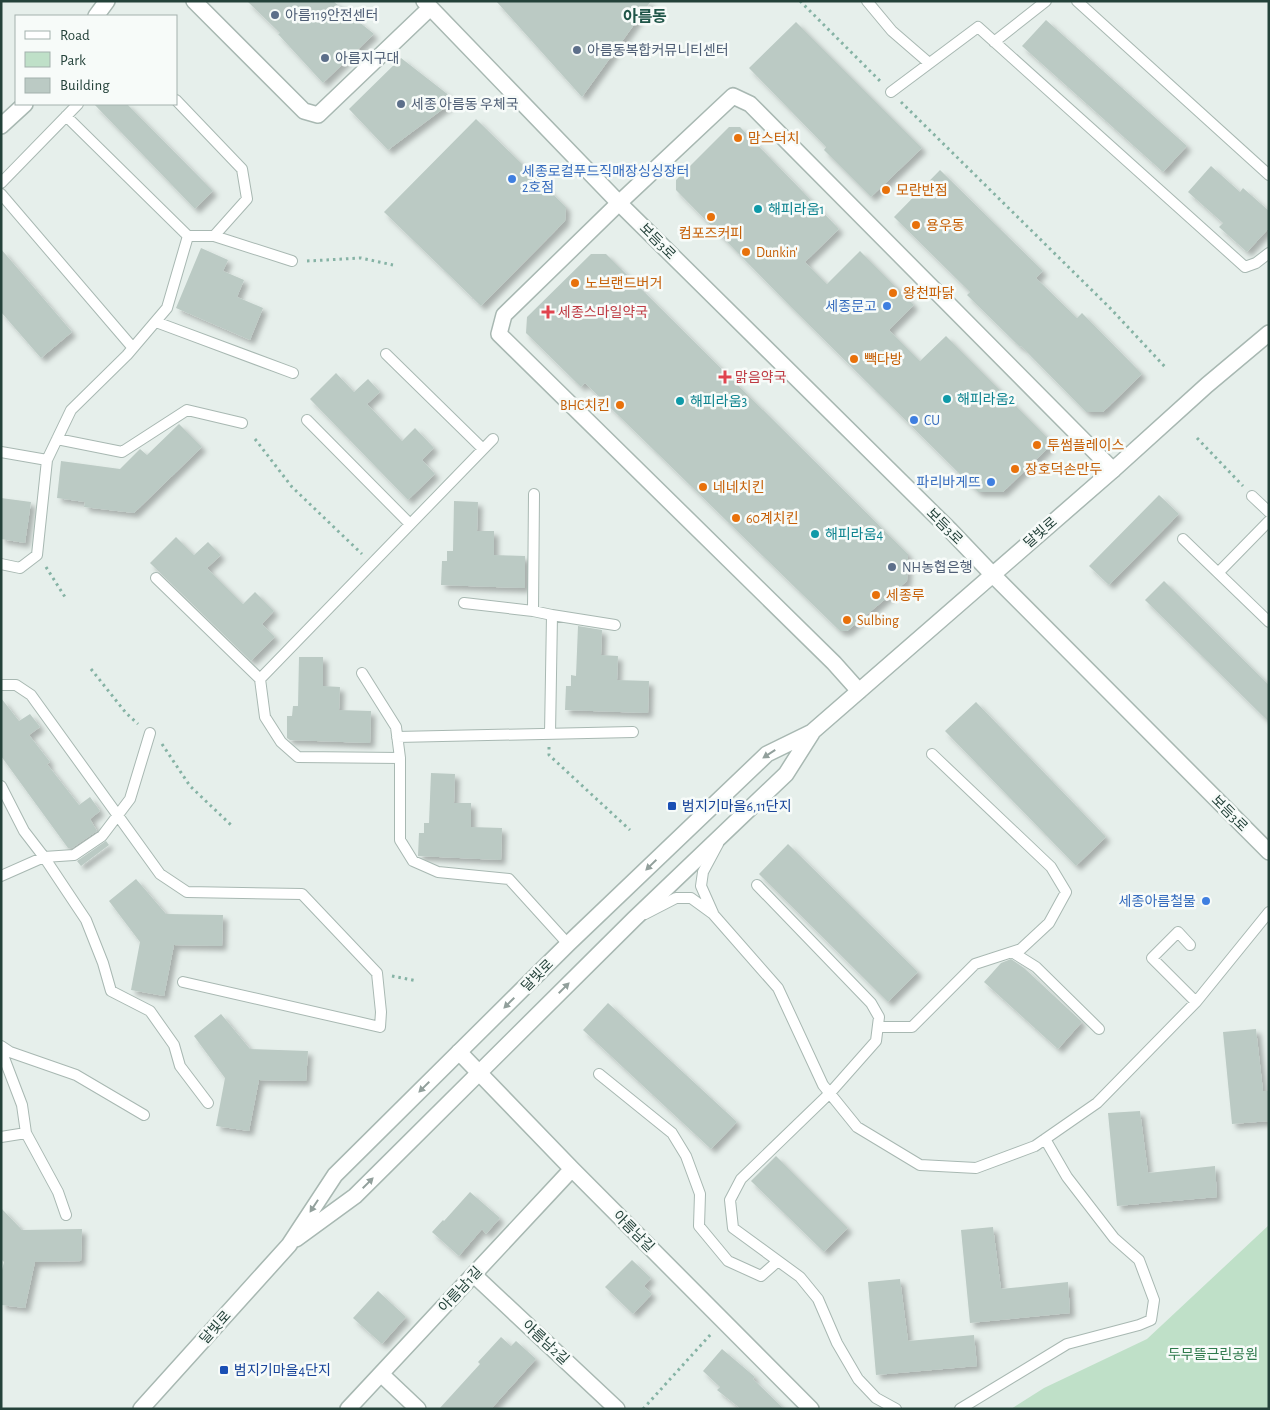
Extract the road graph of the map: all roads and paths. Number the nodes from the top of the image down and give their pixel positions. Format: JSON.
{"nodes":[{"id":1,"x":107,"y":1,"type":"edge"},
{"id":2,"x":194,"y":1,"type":"edge"},
{"id":3,"x":800,"y":1,"type":"edge"},
{"id":4,"x":868,"y":1,"type":"edge"},
{"id":5,"x":1046,"y":1,"type":"edge"},
{"id":6,"x":1078,"y":1,"type":"edge"},
{"id":7,"x":427,"y":4,"type":"edge"},
{"id":8,"x":97,"y":15,"type":"edge"},
{"id":9,"x":994,"y":42,"type":"junction"},
{"id":10,"x":929,"y":63,"type":"junction"},
{"id":11,"x":891,"y":92,"type":"junction"},
{"id":12,"x":178,"y":102,"type":"edge"},
{"id":13,"x":24,"y":105,"type":"edge"},
{"id":14,"x":77,"y":105,"type":"edge"},
{"id":15,"x":66,"y":116,"type":"junction"},
{"id":16,"x":1,"y":126,"type":"edge"},
{"id":17,"x":1269,"y":174,"type":"edge"},
{"id":18,"x":1,"y":183,"type":"edge"},
{"id":19,"x":1,"y":194,"type":"edge"},
{"id":20,"x":619,"y":203,"type":"junction"},
{"id":21,"x":188,"y":236,"type":"junction"},
{"id":22,"x":214,"y":236,"type":"junction"},
{"id":23,"x":1269,"y":253,"type":"edge"},
{"id":24,"x":292,"y":261,"type":"joint"},
{"id":25,"x":393,"y":265,"type":"dead end"},
{"id":26,"x":156,"y":322,"type":"junction"},
{"id":27,"x":1269,"y":333,"type":"edge"},
{"id":28,"x":133,"y":348,"type":"junction"},
{"id":29,"x":386,"y":354,"type":"dead end"},
{"id":30,"x":1167,"y":369,"type":"dead end"},
{"id":31,"x":293,"y":374,"type":"dead end"},
{"id":32,"x":307,"y":420,"type":"dead end"},
{"id":33,"x":242,"y":423,"type":"dead end"},
{"id":34,"x":1197,"y":438,"type":"dead end"},
{"id":35,"x":57,"y":439,"type":"junction"},
{"id":36,"x":255,"y":439,"type":"dead end"},
{"id":37,"x":493,"y":439,"type":"dead end"},
{"id":38,"x":483,"y":449,"type":"junction"},
{"id":39,"x":1,"y":452,"type":"edge"},
{"id":40,"x":47,"y":460,"type":"junction"},
{"id":41,"x":1113,"y":470,"type":"junction"},
{"id":42,"x":534,"y":494,"type":"dead end"},
{"id":43,"x":1252,"y":496,"type":"joint"},
{"id":44,"x":1269,"y":512,"type":"edge"},
{"id":45,"x":1269,"y":520,"type":"edge"},
{"id":46,"x":410,"y":524,"type":"junction"},
{"id":47,"x":1183,"y":539,"type":"dead end"},
{"id":48,"x":37,"y":554,"type":"junction"},
{"id":49,"x":372,"y":563,"type":"junction"},
{"id":50,"x":1,"y":564,"type":"edge"},
{"id":51,"x":1219,"y":572,"type":"junction"},
{"id":52,"x":992,"y":574,"type":"junction"},
{"id":53,"x":156,"y":578,"type":"dead end"},
{"id":54,"x":66,"y":597,"type":"dead end"},
{"id":55,"x":464,"y":602,"type":"dead end"},
{"id":56,"x":533,"y":611,"type":"junction"},
{"id":57,"x":552,"y":615,"type":"junction"},
{"id":58,"x":1269,"y":622,"type":"edge"},
{"id":59,"x":615,"y":625,"type":"dead end"},
{"id":60,"x":362,"y":673,"type":"dead end"},
{"id":61,"x":260,"y":679,"type":"junction"},
{"id":62,"x":1,"y":685,"type":"edge"},
{"id":63,"x":859,"y":691,"type":"junction"},
{"id":64,"x":633,"y":732,"type":"dead end"},
{"id":65,"x":812,"y":732,"type":"junction"},
{"id":66,"x":150,"y":733,"type":"dead end"},
{"id":67,"x":550,"y":734,"type":"junction"},
{"id":68,"x":398,"y":737,"type":"junction"},
{"id":69,"x":932,"y":754,"type":"dead end"},
{"id":70,"x":400,"y":758,"type":"junction"},
{"id":71,"x":1,"y":786,"type":"edge"},
{"id":72,"x":118,"y":816,"type":"junction"},
{"id":73,"x":630,"y":830,"type":"dead end"},
{"id":74,"x":724,"y":832,"type":"junction"},
{"id":75,"x":1269,"y":852,"type":"edge"},
{"id":76,"x":44,"y":857,"type":"junction"},
{"id":77,"x":1,"y":876,"type":"edge"},
{"id":78,"x":756,"y":886,"type":"dead end"},
{"id":79,"x":1269,"y":912,"type":"edge"},
{"id":80,"x":713,"y":914,"type":"junction"},
{"id":81,"x":634,"y":919,"type":"junction"},
{"id":82,"x":568,"y":944,"type":"junction"},
{"id":83,"x":1190,"y":945,"type":"dead end"},
{"id":84,"x":1012,"y":952,"type":"junction"},
{"id":85,"x":377,"y":973,"type":"junction"},
{"id":86,"x":417,"y":981,"type":"dead end"},
{"id":87,"x":183,"y":982,"type":"dead end"},
{"id":88,"x":1196,"y":1002,"type":"junction"},
{"id":89,"x":878,"y":1027,"type":"junction"},
{"id":90,"x":1099,"y":1029,"type":"dead end"},
{"id":91,"x":1,"y":1046,"type":"edge"},
{"id":92,"x":1,"y":1050,"type":"edge"},
{"id":93,"x":459,"y":1052,"type":"junction"},
{"id":94,"x":479,"y":1072,"type":"junction"},
{"id":95,"x":600,"y":1074,"type":"dead end"},
{"id":96,"x":830,"y":1093,"type":"junction"},
{"id":97,"x":208,"y":1102,"type":"dead end"},
{"id":98,"x":144,"y":1114,"type":"dead end"},
{"id":99,"x":26,"y":1133,"type":"junction"},
{"id":100,"x":1,"y":1137,"type":"edge"},
{"id":101,"x":1045,"y":1139,"type":"junction"},
{"id":102,"x":572,"y":1169,"type":"junction"},
{"id":103,"x":66,"y":1215,"type":"dead end"},
{"id":104,"x":289,"y":1245,"type":"junction"},
{"id":105,"x":778,"y":1262,"type":"junction"},
{"id":106,"x":474,"y":1274,"type":"junction"},
{"id":107,"x":723,"y":1320,"type":"junction"},
{"id":108,"x":381,"y":1374,"type":"junction"},
{"id":109,"x":140,"y":1409,"type":"edge"},
{"id":110,"x":348,"y":1409,"type":"edge"},
{"id":111,"x":418,"y":1409,"type":"edge"},
{"id":112,"x":617,"y":1409,"type":"edge"},
{"id":113,"x":643,"y":1409,"type":"edge"},
{"id":114,"x":811,"y":1409,"type":"edge"},
{"id":115,"x":896,"y":1409,"type":"edge"},
{"id":116,"x":960,"y":1409,"type":"edge"}],
"edges":[{"from":1,"to":8,"type":"street"},
{"from":2,"to":7,"type":"street"},
{"from":3,"to":11,"type":"path"},
{"from":4,"to":10,"type":"lane"},
{"from":5,"to":9,"type":"lane"},
{"from":6,"to":17,"type":"lane"},
{"from":7,"to":20,"type":"street","name":"보듬3로"},
{"from":9,"to":10,"type":"lane"},
{"from":9,"to":23,"type":"lane"},
{"from":10,"to":11,"type":"lane"},
{"from":11,"to":30,"type":"path"},
{"from":12,"to":22,"type":"lane"},
{"from":13,"to":16,"type":"street"},
{"from":14,"to":15,"type":"lane"},
{"from":15,"to":18,"type":"lane"},
{"from":15,"to":21,"type":"lane"},
{"from":19,"to":28,"type":"lane"},
{"from":20,"to":41,"type":"street"},
{"from":20,"to":52,"type":"street","name":"보듬3로"},
{"from":20,"to":63,"type":"street"},
{"from":21,"to":22,"type":"lane"},
{"from":21,"to":26,"type":"lane"},
{"from":22,"to":24,"type":"lane"},
{"from":24,"to":25,"type":"path"},
{"from":26,"to":28,"type":"lane"},
{"from":26,"to":31,"type":"lane"},
{"from":27,"to":41,"type":"street","name":"달빛로"},
{"from":28,"to":35,"type":"lane"},
{"from":29,"to":38,"type":"lane"},
{"from":32,"to":46,"type":"lane"},
{"from":33,"to":35,"type":"lane"},
{"from":34,"to":43,"type":"path"},
{"from":35,"to":40,"type":"lane"},
{"from":36,"to":49,"type":"path"},
{"from":37,"to":38,"type":"lane"},
{"from":38,"to":46,"type":"lane"},
{"from":39,"to":40,"type":"lane"},
{"from":40,"to":48,"type":"lane"},
{"from":41,"to":52,"type":"street","name":"달빛로"},
{"from":42,"to":56,"type":"lane"},
{"from":43,"to":44,"type":"lane"},
{"from":45,"to":51,"type":"lane"},
{"from":46,"to":49,"type":"lane"},
{"from":47,"to":51,"type":"lane"},
{"from":48,"to":50,"type":"lane"},
{"from":48,"to":54,"type":"path"},
{"from":49,"to":61,"type":"lane"},
{"from":51,"to":58,"type":"lane"},
{"from":52,"to":63,"type":"street","name":"달빛로"},
{"from":52,"to":75,"type":"street","name":"보듬3로"},
{"from":53,"to":61,"type":"lane"},
{"from":55,"to":56,"type":"lane"},
{"from":56,"to":57,"type":"lane"},
{"from":57,"to":59,"type":"lane"},
{"from":57,"to":67,"type":"lane"},
{"from":60,"to":68,"type":"lane"},
{"from":61,"to":70,"type":"lane"},
{"from":62,"to":72,"type":"lane"},
{"from":63,"to":65,"type":"street","name":"달빛로"},
{"from":64,"to":67,"type":"lane"},
{"from":65,"to":74,"type":"street","name":"달빛로"},
{"from":65,"to":82,"type":"street","name":"달빛로","one_way":true},
{"from":66,"to":72,"type":"lane"},
{"from":67,"to":68,"type":"lane"},
{"from":67,"to":73,"type":"path"},
{"from":68,"to":70,"type":"lane"},
{"from":69,"to":84,"type":"lane"},
{"from":70,"to":82,"type":"lane"},
{"from":71,"to":76,"type":"lane"},
{"from":72,"to":76,"type":"lane"},
{"from":72,"to":85,"type":"lane"},
{"from":74,"to":80,"type":"lane"},
{"from":74,"to":81,"type":"street","name":"달빛로"},
{"from":76,"to":77,"type":"lane"},
{"from":76,"to":97,"type":"lane"},
{"from":78,"to":89,"type":"lane"},
{"from":79,"to":88,"type":"lane"},
{"from":80,"to":81,"type":"lane"},
{"from":80,"to":96,"type":"lane"},
{"from":94,"to":81,"type":"street","name":"달빛로","one_way":true},
{"from":82,"to":93,"type":"street","name":"달빛로","one_way":true},
{"from":83,"to":88,"type":"lane"},
{"from":84,"to":89,"type":"lane"},
{"from":84,"to":90,"type":"lane"},
{"from":85,"to":86,"type":"path"},
{"from":85,"to":87,"type":"lane"},
{"from":88,"to":101,"type":"lane"},
{"from":89,"to":96,"type":"lane"},
{"from":91,"to":98,"type":"lane"},
{"from":92,"to":99,"type":"lane"},
{"from":93,"to":94,"type":"street","name":"아름남길"},
{"from":93,"to":104,"type":"street","name":"달빛로","one_way":true},
{"from":94,"to":102,"type":"street","name":"아름남길"},
{"from":104,"to":94,"type":"street","name":"달빛로","one_way":true},
{"from":95,"to":105,"type":"lane"},
{"from":96,"to":101,"type":"lane"},
{"from":96,"to":105,"type":"lane"},
{"from":99,"to":100,"type":"lane"},
{"from":99,"to":103,"type":"lane"},
{"from":101,"to":116,"type":"lane"},
{"from":102,"to":106,"type":"street","name":"아름남1길"},
{"from":102,"to":107,"type":"street","name":"아름남길"},
{"from":104,"to":109,"type":"street","name":"달빛로"},
{"from":105,"to":115,"type":"lane"},
{"from":106,"to":108,"type":"street","name":"아름남1길"},
{"from":106,"to":112,"type":"street","name":"아름남2길"},
{"from":107,"to":113,"type":"path"},
{"from":107,"to":114,"type":"street","name":"아름남길"},
{"from":108,"to":110,"type":"street","name":"아름남1길"},
{"from":108,"to":111,"type":"street"}]}
